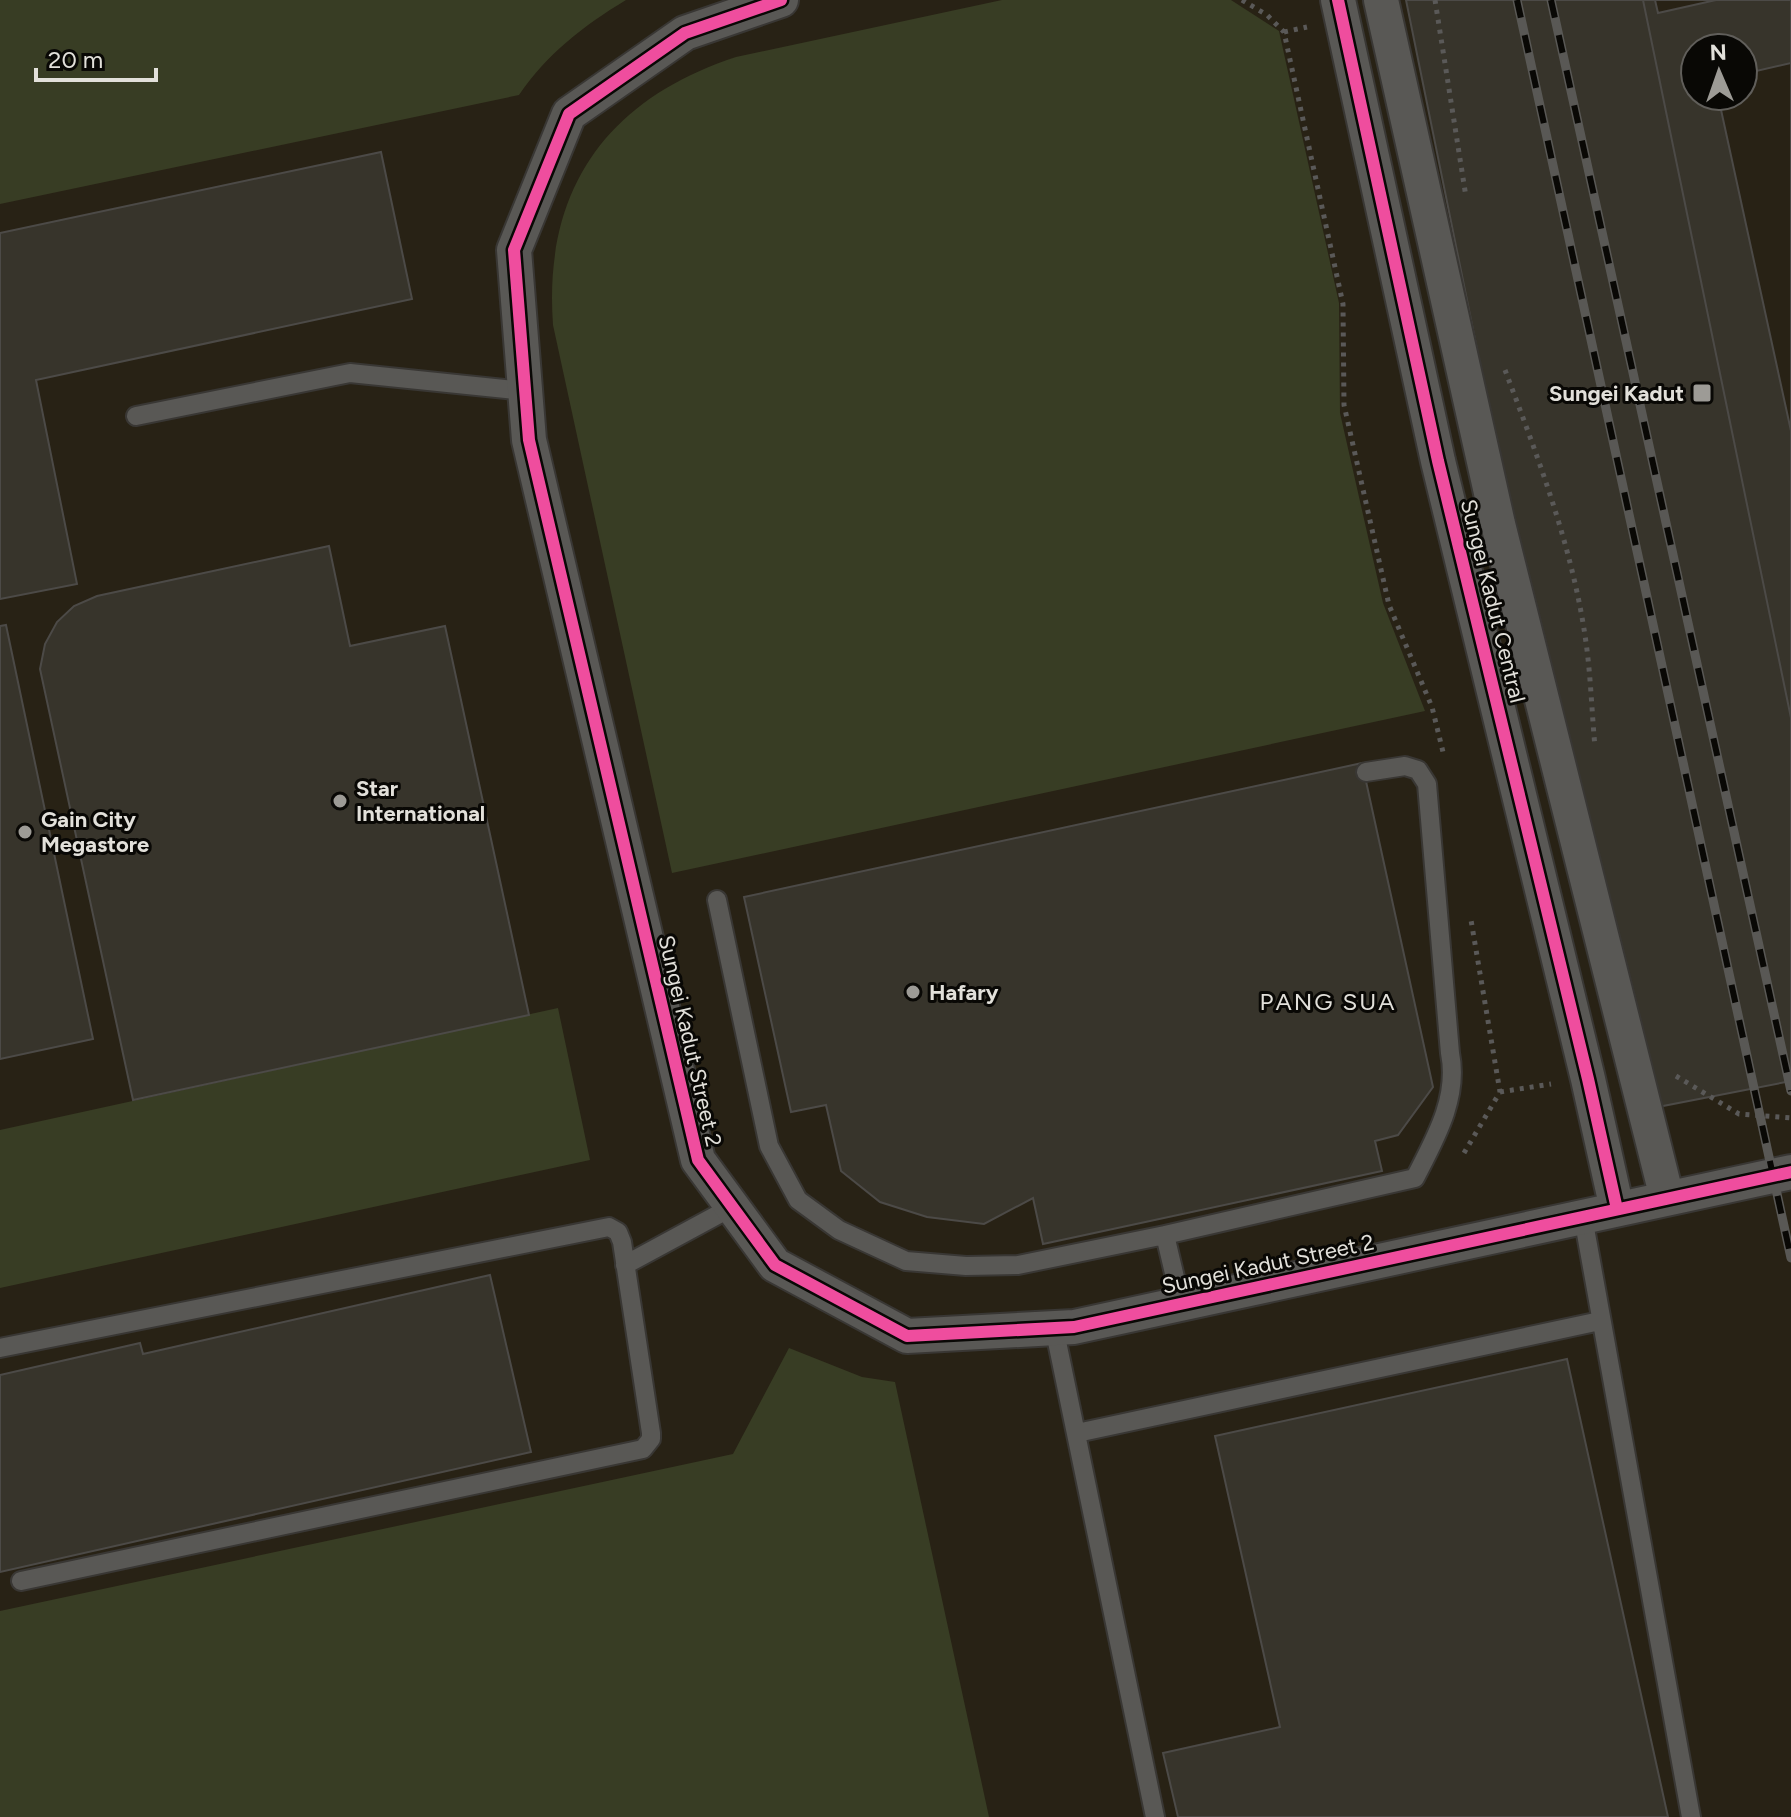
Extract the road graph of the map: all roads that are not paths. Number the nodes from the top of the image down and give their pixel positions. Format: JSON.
{"nodes":[{"id":1,"x":781,"y":0,"type":"edge"},
{"id":2,"x":1338,"y":0,"type":"edge"},
{"id":3,"x":1381,"y":0,"type":"edge"},
{"id":4,"x":525,"y":391,"type":"junction"},
{"id":5,"x":136,"y":416,"type":"dead end"},
{"id":6,"x":1366,"y":772,"type":"dead end"},
{"id":7,"x":717,"y":900,"type":"dead end"},
{"id":8,"x":1791,"y":1172,"type":"edge"},
{"id":9,"x":1667,"y":1198,"type":"junction"},
{"id":10,"x":732,"y":1207,"type":"junction"},
{"id":11,"x":1617,"y":1209,"type":"junction"},
{"id":12,"x":1583,"y":1217,"type":"junction"},
{"id":13,"x":1165,"y":1235,"type":"junction"},
{"id":14,"x":625,"y":1265,"type":"junction"},
{"id":15,"x":1181,"y":1303,"type":"junction"},
{"id":16,"x":1600,"y":1321,"type":"junction"},
{"id":17,"x":1054,"y":1327,"type":"junction"},
{"id":18,"x":0,"y":1348,"type":"edge"},
{"id":19,"x":1077,"y":1433,"type":"junction"},
{"id":20,"x":21,"y":1581,"type":"dead end"},
{"id":21,"x":1155,"y":1817,"type":"edge"},
{"id":22,"x":1691,"y":1817,"type":"edge"}],
"edges":[{"from":1,"to":4,"type":"street","name":"Sungei Kadut Street 2"},
{"from":2,"to":11,"type":"street","name":"Sungei Kadut Central"},
{"from":3,"to":9,"type":"street","name":"Sungei Kadut Central"},
{"from":4,"to":5,"type":"lane"},
{"from":4,"to":10,"type":"street","name":"Sungei Kadut Street 2"},
{"from":6,"to":13,"type":"lane"},
{"from":7,"to":13,"type":"lane"},
{"from":8,"to":9,"type":"street","name":"Sungei Kadut Street 2"},
{"from":9,"to":11,"type":"street","name":"Sungei Kadut Street 2"},
{"from":10,"to":14,"type":"lane"},
{"from":10,"to":17,"type":"street","name":"Sungei Kadut Street 2"},
{"from":11,"to":12,"type":"street","name":"Sungei Kadut Street 2"},
{"from":12,"to":15,"type":"street","name":"Sungei Kadut Street 2"},
{"from":12,"to":16,"type":"lane"},
{"from":13,"to":15,"type":"lane"},
{"from":14,"to":18,"type":"lane"},
{"from":14,"to":20,"type":"lane"},
{"from":15,"to":17,"type":"street","name":"Sungei Kadut Street 2"},
{"from":16,"to":19,"type":"lane"},
{"from":16,"to":22,"type":"lane"},
{"from":17,"to":19,"type":"lane"},
{"from":19,"to":21,"type":"lane"}]}
